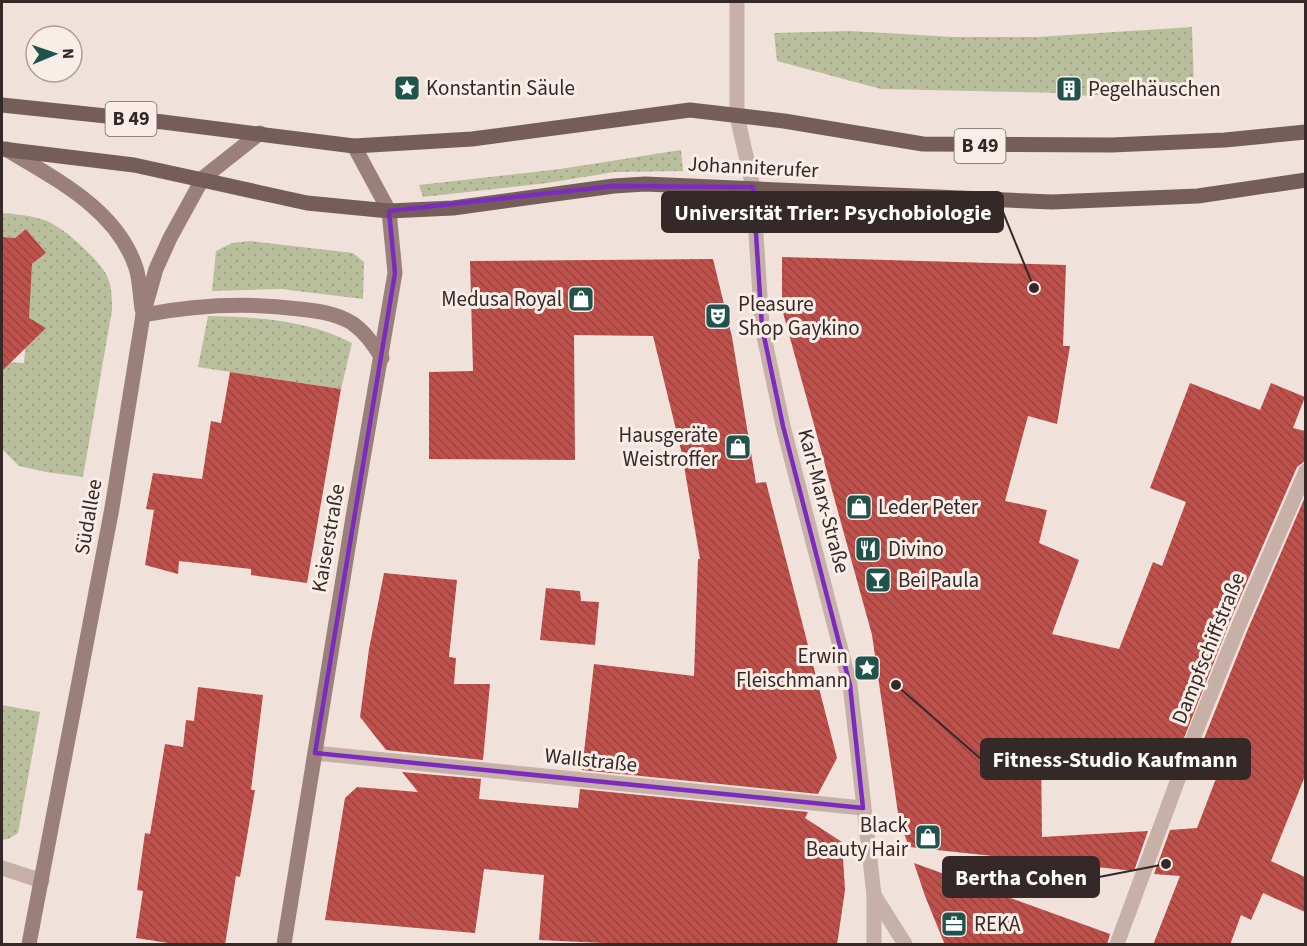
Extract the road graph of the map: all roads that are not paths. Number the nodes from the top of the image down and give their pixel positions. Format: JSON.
{"nodes":[{"id":1,"x":737,"y":2,"type":"edge"},
{"id":2,"x":2,"y":105,"type":"edge"},
{"id":3,"x":737,"y":116,"type":"junction"},
{"id":4,"x":1305,"y":132,"type":"edge"},
{"id":5,"x":260,"y":133,"type":"junction"},
{"id":6,"x":354,"y":146,"type":"junction"},
{"id":7,"x":4,"y":149,"type":"edge"},
{"id":8,"x":203,"y":178,"type":"junction"},
{"id":9,"x":1305,"y":180,"type":"edge"},
{"id":10,"x":753,"y":187,"type":"junction"},
{"id":11,"x":389,"y":211,"type":"junction"},
{"id":12,"x":143,"y":315,"type":"junction"},
{"id":13,"x":382,"y":358,"type":"junction"},
{"id":14,"x":1305,"y":471,"type":"edge"},
{"id":15,"x":1301,"y":492,"type":"edge"},
{"id":16,"x":315,"y":753,"type":"junction"},
{"id":17,"x":863,"y":808,"type":"junction"},
{"id":18,"x":2,"y":868,"type":"edge"},
{"id":19,"x":42,"y":881,"type":"junction"},
{"id":20,"x":874,"y":895,"type":"junction"},
{"id":21,"x":29,"y":945,"type":"edge"},
{"id":22,"x":284,"y":945,"type":"edge"},
{"id":23,"x":874,"y":945,"type":"edge"},
{"id":24,"x":905,"y":945,"type":"edge"},
{"id":25,"x":1118,"y":945,"type":"edge"}],
"edges":[{"from":1,"to":3,"type":"street","name":"Karl-Marx-Straße"},
{"from":2,"to":5,"type":"main road","number":"B 49"},
{"from":3,"to":4,"type":"main road","name":"Johanniterufer","number":"B 49"},
{"from":3,"to":6,"type":"main road","name":"Johanniterufer","number":"B 49"},
{"from":3,"to":10,"type":"street","name":"Karl-Marx-Straße"},
{"from":5,"to":6,"type":"main road","name":"Johanniterufer","number":"B 49"},
{"from":5,"to":8,"type":"main road","name":"Südallee"},
{"from":6,"to":11,"type":"main road","name":"Kaiserstraße"},
{"from":7,"to":8,"type":"main road","number":"B 49"},
{"from":7,"to":12,"type":"main road"},
{"from":8,"to":11,"type":"main road","name":"Johanniterufer","number":"B 49"},
{"from":8,"to":12,"type":"main road","name":"Südallee"},
{"from":9,"to":10,"type":"main road","name":"Johanniterufer","number":"B 49"},
{"from":10,"to":11,"type":"main road","name":"Johanniterufer","number":"B 49"},
{"from":10,"to":17,"type":"street","name":"Karl-Marx-Straße"},
{"from":11,"to":13,"type":"main road","name":"Kaiserstraße"},
{"from":12,"to":13,"type":"main road"},
{"from":12,"to":19,"type":"main road","name":"Südallee"},
{"from":13,"to":16,"type":"main road","name":"Kaiserstraße"},
{"from":14,"to":15,"type":"street","name":"Dampfschiffstraße"},
{"from":15,"to":25,"type":"street","name":"Dampfschiffstraße"},
{"from":16,"to":17,"type":"street","name":"Wallstraße"},
{"from":16,"to":22,"type":"main road","name":"Kaiserstraße"},
{"from":17,"to":20,"type":"street","name":"Karl-Marx-Straße"},
{"from":18,"to":19,"type":"street"},
{"from":19,"to":21,"type":"main road","name":"Südallee"},
{"from":20,"to":23,"type":"street","name":"Karl-Marx-Straße"},
{"from":20,"to":24,"type":"street","name":"Karl-Marx-Straße"}]}
